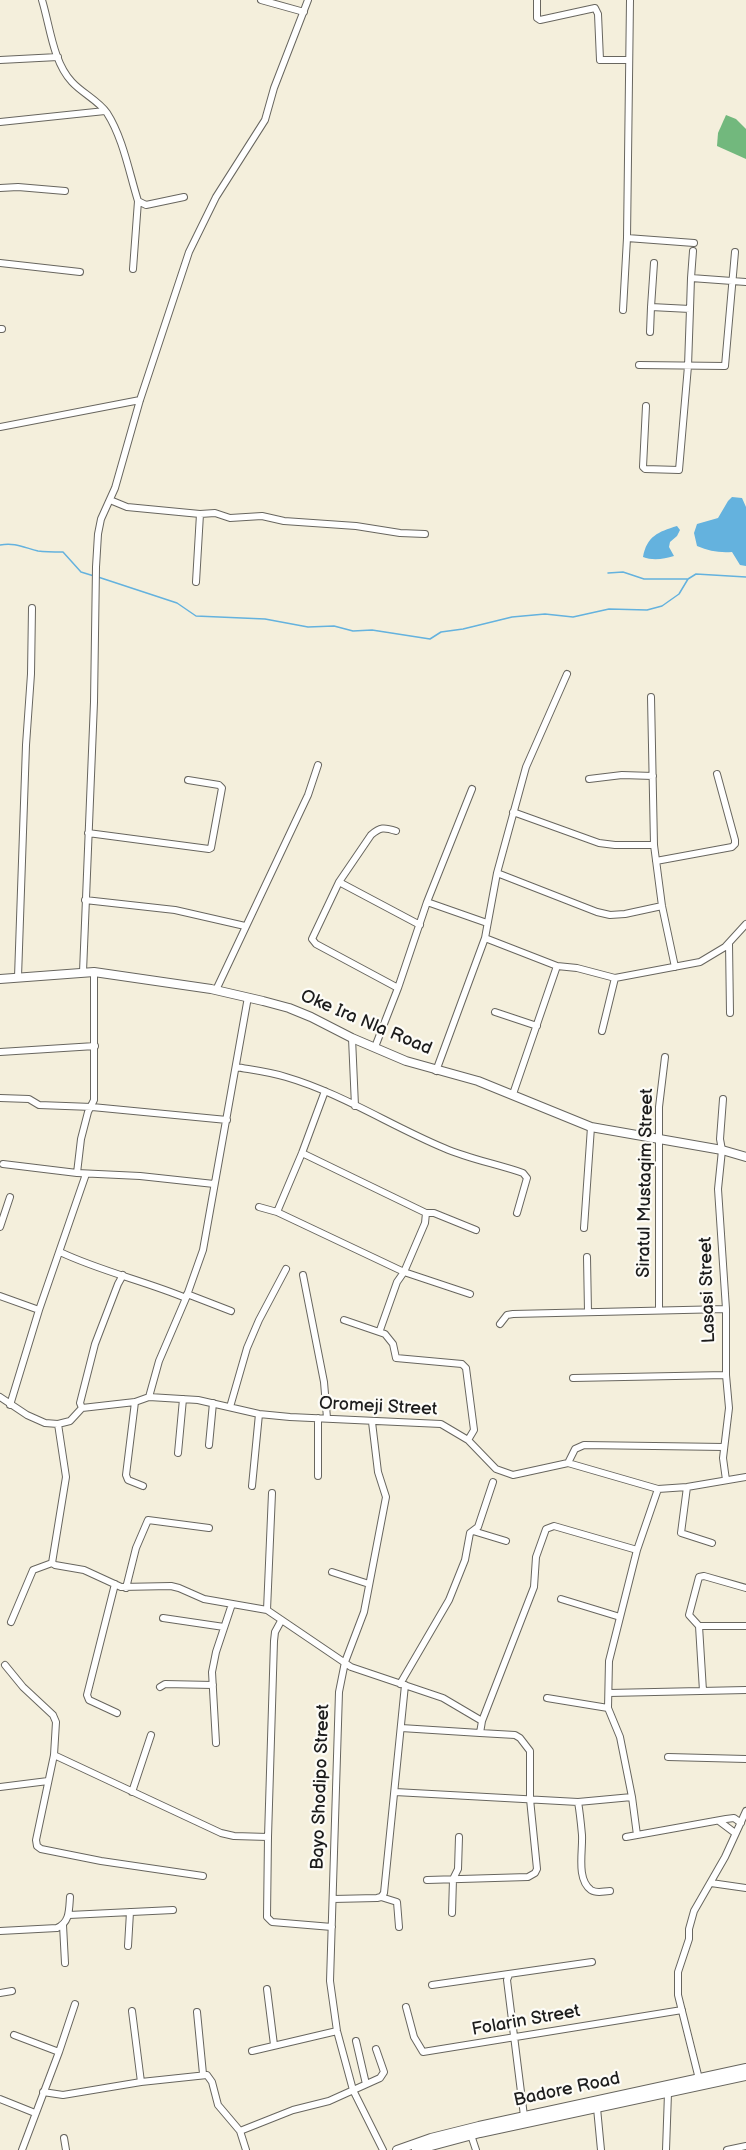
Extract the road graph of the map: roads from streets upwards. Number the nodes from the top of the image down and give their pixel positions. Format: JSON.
{"nodes":[{"id":1,"x":42,"y":0,"type":"edge"},
{"id":2,"x":261,"y":0,"type":"edge"},
{"id":3,"x":308,"y":0,"type":"edge"},
{"id":4,"x":537,"y":0,"type":"edge"},
{"id":5,"x":630,"y":0,"type":"edge"},
{"id":6,"x":304,"y":12,"type":"junction"},
{"id":7,"x":58,"y":57,"type":"junction"},
{"id":8,"x":0,"y":60,"type":"edge"},
{"id":9,"x":629,"y":60,"type":"junction"},
{"id":10,"x":105,"y":111,"type":"junction"},
{"id":11,"x":0,"y":122,"type":"edge"},
{"id":12,"x":0,"y":188,"type":"edge"},
{"id":13,"x":65,"y":191,"type":"dead end"},
{"id":14,"x":184,"y":197,"type":"dead end"},
{"id":15,"x":138,"y":201,"type":"junction"},
{"id":16,"x":627,"y":238,"type":"junction"},
{"id":17,"x":693,"y":243,"type":"dead end"},
{"id":18,"x":693,"y":251,"type":"dead end"},
{"id":19,"x":735,"y":252,"type":"dead end"},
{"id":20,"x":0,"y":263,"type":"edge"},
{"id":21,"x":654,"y":263,"type":"dead end"},
{"id":22,"x":133,"y":269,"type":"dead end"},
{"id":23,"x":80,"y":272,"type":"dead end"},
{"id":24,"x":691,"y":278,"type":"junction"},
{"id":25,"x":734,"y":281,"type":"junction"},
{"id":26,"x":746,"y":282,"type":"edge"},
{"id":27,"x":651,"y":307,"type":"junction"},
{"id":28,"x":690,"y":309,"type":"junction"},
{"id":29,"x":623,"y":310,"type":"dead end"},
{"id":30,"x":650,"y":332,"type":"dead end"},
{"id":31,"x":639,"y":364,"type":"dead end"},
{"id":32,"x":688,"y":366,"type":"junction"},
{"id":33,"x":140,"y":400,"type":"junction"},
{"id":34,"x":646,"y":406,"type":"dead end"},
{"id":35,"x":0,"y":427,"type":"edge"},
{"id":36,"x":110,"y":500,"type":"junction"},
{"id":37,"x":200,"y":514,"type":"junction"},
{"id":38,"x":425,"y":534,"type":"dead end"},
{"id":39,"x":196,"y":582,"type":"dead end"},
{"id":40,"x":32,"y":608,"type":"dead end"},
{"id":41,"x":567,"y":674,"type":"dead end"},
{"id":42,"x":651,"y":697,"type":"dead end"},
{"id":43,"x":318,"y":765,"type":"dead end"},
{"id":44,"x":717,"y":774,"type":"dead end"},
{"id":45,"x":653,"y":777,"type":"junction"},
{"id":46,"x":589,"y":779,"type":"dead end"},
{"id":47,"x":188,"y":780,"type":"dead end"},
{"id":48,"x":472,"y":789,"type":"dead end"},
{"id":49,"x":513,"y":812,"type":"junction"},
{"id":50,"x":396,"y":831,"type":"dead end"},
{"id":51,"x":88,"y":833,"type":"junction"},
{"id":52,"x":654,"y":844,"type":"junction"},
{"id":53,"x":656,"y":861,"type":"junction"},
{"id":54,"x":496,"y":873,"type":"junction"},
{"id":55,"x":339,"y":882,"type":"junction"},
{"id":56,"x":85,"y":900,"type":"junction"},
{"id":57,"x":427,"y":902,"type":"junction"},
{"id":58,"x":662,"y":906,"type":"junction"},
{"id":59,"x":487,"y":923,"type":"junction"},
{"id":60,"x":746,"y":924,"type":"edge"},
{"id":61,"x":420,"y":925,"type":"junction"},
{"id":62,"x":245,"y":926,"type":"junction"},
{"id":63,"x":485,"y":938,"type":"junction"},
{"id":64,"x":729,"y":943,"type":"junction"},
{"id":65,"x":557,"y":966,"type":"junction"},
{"id":66,"x":675,"y":967,"type":"junction"},
{"id":67,"x":83,"y":972,"type":"junction"},
{"id":68,"x":94,"y":972,"type":"junction"},
{"id":69,"x":18,"y":977,"type":"junction"},
{"id":70,"x":615,"y":978,"type":"junction"},
{"id":71,"x":0,"y":979,"type":"edge"},
{"id":72,"x":398,"y":988,"type":"junction"},
{"id":73,"x":216,"y":990,"type":"junction"},
{"id":74,"x":248,"y":998,"type":"junction"},
{"id":75,"x":495,"y":1012,"type":"dead end"},
{"id":76,"x":730,"y":1013,"type":"dead end"},
{"id":77,"x":537,"y":1026,"type":"junction"},
{"id":78,"x":602,"y":1031,"type":"dead end"},
{"id":79,"x":352,"y":1038,"type":"junction"},
{"id":80,"x":95,"y":1046,"type":"junction"},
{"id":81,"x":375,"y":1047,"type":"junction"},
{"id":82,"x":0,"y":1052,"type":"edge"},
{"id":83,"x":664,"y":1057,"type":"dead end"},
{"id":84,"x":237,"y":1068,"type":"junction"},
{"id":85,"x":436,"y":1071,"type":"junction"},
{"id":86,"x":325,"y":1091,"type":"junction"},
{"id":87,"x":513,"y":1094,"type":"junction"},
{"id":88,"x":0,"y":1098,"type":"edge"},
{"id":89,"x":723,"y":1099,"type":"dead end"},
{"id":90,"x":355,"y":1106,"type":"junction"},
{"id":91,"x":92,"y":1107,"type":"junction"},
{"id":92,"x":227,"y":1120,"type":"junction"},
{"id":93,"x":591,"y":1127,"type":"junction"},
{"id":94,"x":659,"y":1138,"type":"junction"},
{"id":95,"x":722,"y":1150,"type":"junction"},
{"id":96,"x":302,"y":1153,"type":"junction"},
{"id":97,"x":746,"y":1157,"type":"edge"},
{"id":98,"x":3,"y":1164,"type":"dead end"},
{"id":99,"x":77,"y":1173,"type":"junction"},
{"id":100,"x":86,"y":1174,"type":"junction"},
{"id":101,"x":214,"y":1184,"type":"junction"},
{"id":102,"x":10,"y":1197,"type":"dead end"},
{"id":103,"x":259,"y":1207,"type":"dead end"},
{"id":104,"x":277,"y":1212,"type":"junction"},
{"id":105,"x":426,"y":1213,"type":"junction"},
{"id":106,"x":517,"y":1213,"type":"dead end"},
{"id":107,"x":0,"y":1227,"type":"edge"},
{"id":108,"x":584,"y":1228,"type":"dead end"},
{"id":109,"x":476,"y":1230,"type":"dead end"},
{"id":110,"x":60,"y":1252,"type":"junction"},
{"id":111,"x":588,"y":1257,"type":"dead end"},
{"id":112,"x":286,"y":1269,"type":"dead end"},
{"id":113,"x":404,"y":1272,"type":"junction"},
{"id":114,"x":123,"y":1275,"type":"junction"},
{"id":115,"x":303,"y":1275,"type":"dead end"},
{"id":116,"x":470,"y":1294,"type":"dead end"},
{"id":117,"x":0,"y":1296,"type":"edge"},
{"id":118,"x":186,"y":1296,"type":"junction"},
{"id":119,"x":726,"y":1309,"type":"junction"},
{"id":120,"x":39,"y":1310,"type":"junction"},
{"id":121,"x":659,"y":1310,"type":"junction"},
{"id":122,"x":231,"y":1311,"type":"dead end"},
{"id":123,"x":588,"y":1312,"type":"junction"},
{"id":124,"x":344,"y":1320,"type":"dead end"},
{"id":125,"x":500,"y":1324,"type":"dead end"},
{"id":126,"x":380,"y":1330,"type":"junction"},
{"id":127,"x":726,"y":1374,"type":"junction"},
{"id":128,"x":573,"y":1378,"type":"dead end"},
{"id":129,"x":0,"y":1397,"type":"edge"},
{"id":130,"x":149,"y":1397,"type":"junction"},
{"id":131,"x":183,"y":1399,"type":"junction"},
{"id":132,"x":135,"y":1402,"type":"junction"},
{"id":133,"x":213,"y":1403,"type":"junction"},
{"id":134,"x":10,"y":1405,"type":"junction"},
{"id":135,"x":230,"y":1407,"type":"junction"},
{"id":136,"x":82,"y":1408,"type":"junction"},
{"id":137,"x":260,"y":1414,"type":"junction"},
{"id":138,"x":318,"y":1418,"type":"junction"},
{"id":139,"x":327,"y":1418,"type":"junction"},
{"id":140,"x":372,"y":1422,"type":"junction"},
{"id":141,"x":58,"y":1424,"type":"junction"},
{"id":142,"x":468,"y":1440,"type":"junction"},
{"id":143,"x":208,"y":1445,"type":"dead end"},
{"id":144,"x":724,"y":1447,"type":"junction"},
{"id":145,"x":178,"y":1453,"type":"dead end"},
{"id":146,"x":568,"y":1463,"type":"junction"},
{"id":147,"x":318,"y":1476,"type":"dead end"},
{"id":148,"x":746,"y":1476,"type":"edge"},
{"id":149,"x":726,"y":1480,"type":"junction"},
{"id":150,"x":493,"y":1482,"type":"dead end"},
{"id":151,"x":143,"y":1486,"type":"dead end"},
{"id":152,"x":252,"y":1486,"type":"dead end"},
{"id":153,"x":687,"y":1487,"type":"junction"},
{"id":154,"x":658,"y":1489,"type":"junction"},
{"id":155,"x":272,"y":1493,"type":"dead end"},
{"id":156,"x":209,"y":1528,"type":"dead end"},
{"id":157,"x":472,"y":1531,"type":"junction"},
{"id":158,"x":506,"y":1540,"type":"dead end"},
{"id":159,"x":712,"y":1543,"type":"dead end"},
{"id":160,"x":637,"y":1550,"type":"junction"},
{"id":161,"x":52,"y":1563,"type":"junction"},
{"id":162,"x":332,"y":1572,"type":"dead end"},
{"id":163,"x":115,"y":1584,"type":"junction"},
{"id":164,"x":369,"y":1584,"type":"junction"},
{"id":165,"x":126,"y":1588,"type":"junction"},
{"id":166,"x":746,"y":1588,"type":"edge"},
{"id":167,"x":561,"y":1599,"type":"dead end"},
{"id":168,"x":232,"y":1604,"type":"junction"},
{"id":169,"x":267,"y":1610,"type":"junction"},
{"id":170,"x":620,"y":1617,"type":"junction"},
{"id":171,"x":163,"y":1618,"type":"dead end"},
{"id":172,"x":280,"y":1620,"type":"junction"},
{"id":173,"x":10,"y":1622,"type":"dead end"},
{"id":174,"x":699,"y":1626,"type":"junction"},
{"id":175,"x":746,"y":1626,"type":"edge"},
{"id":176,"x":224,"y":1627,"type":"junction"},
{"id":177,"x":345,"y":1662,"type":"junction"},
{"id":178,"x":5,"y":1665,"type":"dead end"},
{"id":179,"x":402,"y":1684,"type":"junction"},
{"id":180,"x":213,"y":1685,"type":"junction"},
{"id":181,"x":160,"y":1688,"type":"dead end"},
{"id":182,"x":746,"y":1690,"type":"edge"},
{"id":183,"x":703,"y":1691,"type":"junction"},
{"id":184,"x":609,"y":1693,"type":"junction"},
{"id":185,"x":547,"y":1698,"type":"dead end"},
{"id":186,"x":608,"y":1708,"type":"junction"},
{"id":187,"x":117,"y":1713,"type":"dead end"},
{"id":188,"x":482,"y":1721,"type":"junction"},
{"id":189,"x":401,"y":1728,"type":"junction"},
{"id":190,"x":480,"y":1733,"type":"junction"},
{"id":191,"x":151,"y":1735,"type":"dead end"},
{"id":192,"x":216,"y":1743,"type":"dead end"},
{"id":193,"x":54,"y":1755,"type":"junction"},
{"id":194,"x":669,"y":1757,"type":"dead end"},
{"id":195,"x":746,"y":1758,"type":"edge"},
{"id":196,"x":48,"y":1781,"type":"junction"},
{"id":197,"x":0,"y":1787,"type":"edge"},
{"id":198,"x":132,"y":1792,"type":"junction"},
{"id":199,"x":395,"y":1792,"type":"junction"},
{"id":200,"x":632,"y":1797,"type":"junction"},
{"id":201,"x":530,"y":1799,"type":"junction"},
{"id":202,"x":578,"y":1802,"type":"junction"},
{"id":203,"x":746,"y":1811,"type":"edge"},
{"id":204,"x":719,"y":1821,"type":"junction"},
{"id":205,"x":741,"y":1822,"type":"junction"},
{"id":206,"x":735,"y":1833,"type":"junction"},
{"id":207,"x":637,"y":1835,"type":"junction"},
{"id":208,"x":268,"y":1837,"type":"junction"},
{"id":209,"x":459,"y":1837,"type":"dead end"},
{"id":210,"x":626,"y":1837,"type":"dead end"},
{"id":211,"x":203,"y":1876,"type":"dead end"},
{"id":212,"x":453,"y":1879,"type":"junction"},
{"id":213,"x":427,"y":1880,"type":"dead end"},
{"id":214,"x":711,"y":1882,"type":"junction"},
{"id":215,"x":746,"y":1888,"type":"edge"},
{"id":216,"x":610,"y":1891,"type":"dead end"},
{"id":217,"x":70,"y":1897,"type":"dead end"},
{"id":218,"x":381,"y":1897,"type":"junction"},
{"id":219,"x":333,"y":1899,"type":"junction"},
{"id":220,"x":173,"y":1910,"type":"dead end"},
{"id":221,"x":130,"y":1912,"type":"junction"},
{"id":222,"x":452,"y":1913,"type":"dead end"},
{"id":223,"x":69,"y":1915,"type":"junction"},
{"id":224,"x":63,"y":1924,"type":"junction"},
{"id":225,"x":332,"y":1927,"type":"junction"},
{"id":226,"x":399,"y":1927,"type":"dead end"},
{"id":227,"x":0,"y":1931,"type":"edge"},
{"id":228,"x":128,"y":1946,"type":"dead end"},
{"id":229,"x":592,"y":1962,"type":"dead end"},
{"id":230,"x":65,"y":1963,"type":"dead end"},
{"id":231,"x":508,"y":1975,"type":"junction"},
{"id":232,"x":432,"y":1985,"type":"dead end"},
{"id":233,"x":267,"y":1989,"type":"dead end"},
{"id":234,"x":12,"y":1991,"type":"dead end"},
{"id":235,"x":0,"y":1993,"type":"edge"},
{"id":236,"x":75,"y":2004,"type":"dead end"},
{"id":237,"x":406,"y":2007,"type":"dead end"},
{"id":238,"x":682,"y":2010,"type":"junction"},
{"id":239,"x":132,"y":2012,"type":"dead end"},
{"id":240,"x":197,"y":2012,"type":"dead end"},
{"id":241,"x":337,"y":2031,"type":"junction"},
{"id":242,"x":14,"y":2035,"type":"dead end"},
{"id":243,"x":513,"y":2038,"type":"junction"},
{"id":244,"x":356,"y":2041,"type":"dead end"},
{"id":245,"x":274,"y":2045,"type":"junction"},
{"id":246,"x":375,"y":2049,"type":"dead end"},
{"id":247,"x":252,"y":2051,"type":"dead end"},
{"id":248,"x":59,"y":2052,"type":"junction"},
{"id":249,"x":746,"y":2068,"type":"edge"},
{"id":250,"x":203,"y":2074,"type":"junction"},
{"id":251,"x":746,"y":2076,"type":"edge"},
{"id":252,"x":699,"y":2079,"type":"junction"},
{"id":253,"x":141,"y":2082,"type":"junction"},
{"id":254,"x":366,"y":2084,"type":"junction"},
{"id":255,"x":352,"y":2090,"type":"junction"},
{"id":256,"x":43,"y":2092,"type":"junction"},
{"id":257,"x":668,"y":2093,"type":"junction"},
{"id":258,"x":0,"y":2099,"type":"edge"},
{"id":259,"x":597,"y":2109,"type":"junction"},
{"id":260,"x":35,"y":2113,"type":"junction"},
{"id":261,"x":524,"y":2116,"type":"junction"},
{"id":262,"x":240,"y":2131,"type":"junction"},
{"id":263,"x":471,"y":2135,"type":"junction"},
{"id":264,"x":64,"y":2138,"type":"dead end"},
{"id":265,"x":746,"y":2146,"type":"edge"},
{"id":266,"x":21,"y":2150,"type":"edge"},
{"id":267,"x":66,"y":2150,"type":"edge"},
{"id":268,"x":246,"y":2150,"type":"edge"},
{"id":269,"x":383,"y":2150,"type":"edge"},
{"id":270,"x":397,"y":2150,"type":"edge"},
{"id":271,"x":416,"y":2150,"type":"edge"},
{"id":272,"x":476,"y":2150,"type":"edge"},
{"id":273,"x":601,"y":2150,"type":"edge"},
{"id":274,"x":666,"y":2150,"type":"edge"},
{"id":275,"x":727,"y":2150,"type":"edge"}],
"edges":[{"from":1,"to":7,"type":"street"},
{"from":2,"to":6,"type":"street"},
{"from":3,"to":6,"type":"street"},
{"from":4,"to":9,"type":"street"},
{"from":5,"to":9,"type":"street"},
{"from":6,"to":33,"type":"street"},
{"from":7,"to":8,"type":"street"},
{"from":7,"to":10,"type":"street"},
{"from":9,"to":16,"type":"street"},
{"from":10,"to":11,"type":"street"},
{"from":10,"to":15,"type":"street"},
{"from":12,"to":13,"type":"street"},
{"from":14,"to":15,"type":"street"},
{"from":15,"to":22,"type":"street"},
{"from":16,"to":17,"type":"street"},
{"from":16,"to":29,"type":"street"},
{"from":18,"to":24,"type":"street"},
{"from":19,"to":25,"type":"street"},
{"from":20,"to":23,"type":"street"},
{"from":21,"to":27,"type":"street"},
{"from":24,"to":25,"type":"street"},
{"from":24,"to":28,"type":"street"},
{"from":25,"to":26,"type":"street"},
{"from":25,"to":32,"type":"street"},
{"from":27,"to":28,"type":"street"},
{"from":27,"to":30,"type":"street"},
{"from":28,"to":32,"type":"street"},
{"from":31,"to":32,"type":"street"},
{"from":32,"to":34,"type":"street"},
{"from":33,"to":35,"type":"street"},
{"from":33,"to":36,"type":"street"},
{"from":36,"to":37,"type":"street"},
{"from":36,"to":51,"type":"street"},
{"from":37,"to":38,"type":"street"},
{"from":37,"to":39,"type":"street"},
{"from":40,"to":69,"type":"street"},
{"from":41,"to":49,"type":"street"},
{"from":42,"to":45,"type":"street"},
{"from":43,"to":62,"type":"street"},
{"from":44,"to":53,"type":"street"},
{"from":45,"to":46,"type":"street"},
{"from":45,"to":52,"type":"street"},
{"from":47,"to":51,"type":"street"},
{"from":48,"to":57,"type":"street"},
{"from":49,"to":52,"type":"street"},
{"from":49,"to":54,"type":"street"},
{"from":50,"to":55,"type":"street"},
{"from":51,"to":56,"type":"street"},
{"from":52,"to":53,"type":"street"},
{"from":53,"to":58,"type":"street"},
{"from":54,"to":58,"type":"street"},
{"from":54,"to":59,"type":"street"},
{"from":55,"to":61,"type":"street"},
{"from":55,"to":72,"type":"street"},
{"from":56,"to":62,"type":"street"},
{"from":56,"to":67,"type":"street"},
{"from":57,"to":59,"type":"street"},
{"from":57,"to":61,"type":"street"},
{"from":58,"to":66,"type":"street"},
{"from":59,"to":63,"type":"street"},
{"from":60,"to":64,"type":"street"},
{"from":61,"to":72,"type":"street"},
{"from":62,"to":73,"type":"street"},
{"from":63,"to":65,"type":"street"},
{"from":63,"to":85,"type":"street"},
{"from":64,"to":66,"type":"street"},
{"from":64,"to":76,"type":"street"},
{"from":65,"to":70,"type":"street"},
{"from":65,"to":77,"type":"street"},
{"from":66,"to":70,"type":"street"},
{"from":67,"to":68,"type":"street","name":"Oke Ira Nla Road"},
{"from":67,"to":69,"type":"street","name":"Oke Ira Nla Road"},
{"from":68,"to":73,"type":"street","name":"Oke Ira Nla Road"},
{"from":68,"to":80,"type":"street"},
{"from":69,"to":71,"type":"street","name":"Oke Ira Nla Road"},
{"from":70,"to":78,"type":"street"},
{"from":72,"to":81,"type":"street"},
{"from":73,"to":74,"type":"street","name":"Oke Ira Nla Road"},
{"from":74,"to":79,"type":"street","name":"Oke Ira Nla Road"},
{"from":74,"to":84,"type":"street"},
{"from":75,"to":77,"type":"street"},
{"from":77,"to":87,"type":"street"},
{"from":79,"to":81,"type":"street","name":"Oke Ira Nla Road"},
{"from":79,"to":90,"type":"street"},
{"from":80,"to":82,"type":"street"},
{"from":80,"to":91,"type":"street"},
{"from":81,"to":85,"type":"street","name":"Oke Ira Nla Road"},
{"from":83,"to":94,"type":"street","name":"Siratul Mustaqim Street"},
{"from":84,"to":86,"type":"street"},
{"from":84,"to":92,"type":"street"},
{"from":85,"to":87,"type":"street","name":"Oke Ira Nla Road"},
{"from":86,"to":90,"type":"street"},
{"from":86,"to":96,"type":"street"},
{"from":87,"to":93,"type":"street","name":"Oke Ira Nla Road"},
{"from":88,"to":91,"type":"street"},
{"from":89,"to":95,"type":"street","name":"Lasasi Street"},
{"from":90,"to":106,"type":"street"},
{"from":91,"to":92,"type":"street"},
{"from":91,"to":99,"type":"street"},
{"from":92,"to":101,"type":"street"},
{"from":93,"to":94,"type":"street","name":"Oke Ira Nla Road"},
{"from":93,"to":108,"type":"street"},
{"from":94,"to":95,"type":"street","name":"Oke Ira Nla Road"},
{"from":94,"to":121,"type":"street","name":"Siratul Mustaqim Street"},
{"from":95,"to":97,"type":"street","name":"Oke Ira Nla Road"},
{"from":95,"to":119,"type":"street","name":"Lasasi Street"},
{"from":96,"to":104,"type":"street"},
{"from":96,"to":105,"type":"street"},
{"from":98,"to":99,"type":"street"},
{"from":99,"to":100,"type":"street"},
{"from":100,"to":101,"type":"street"},
{"from":100,"to":110,"type":"street"},
{"from":101,"to":118,"type":"street"},
{"from":102,"to":107,"type":"street"},
{"from":103,"to":104,"type":"street"},
{"from":104,"to":113,"type":"street"},
{"from":105,"to":109,"type":"street"},
{"from":105,"to":113,"type":"street"},
{"from":110,"to":114,"type":"street"},
{"from":110,"to":120,"type":"street"},
{"from":111,"to":123,"type":"street"},
{"from":112,"to":135,"type":"street"},
{"from":113,"to":116,"type":"street"},
{"from":113,"to":126,"type":"street"},
{"from":114,"to":118,"type":"street"},
{"from":114,"to":136,"type":"street"},
{"from":115,"to":139,"type":"street"},
{"from":117,"to":120,"type":"street"},
{"from":118,"to":122,"type":"street"},
{"from":118,"to":130,"type":"street"},
{"from":119,"to":121,"type":"street"},
{"from":119,"to":127,"type":"street","name":"Lasasi Street"},
{"from":120,"to":134,"type":"street"},
{"from":121,"to":123,"type":"street"},
{"from":123,"to":125,"type":"street"},
{"from":124,"to":126,"type":"street"},
{"from":126,"to":142,"type":"street"},
{"from":127,"to":128,"type":"street"},
{"from":127,"to":144,"type":"street","name":"Lasasi Street"},
{"from":129,"to":134,"type":"street"},
{"from":130,"to":131,"type":"street","name":"Oromeji Street"},
{"from":130,"to":132,"type":"street","name":"Oromeji Street"},
{"from":131,"to":133,"type":"street","name":"Oromeji Street"},
{"from":131,"to":145,"type":"street"},
{"from":132,"to":136,"type":"street","name":"Oromeji Street"},
{"from":132,"to":151,"type":"street"},
{"from":133,"to":135,"type":"street","name":"Oromeji Street"},
{"from":133,"to":143,"type":"street"},
{"from":134,"to":141,"type":"street"},
{"from":135,"to":137,"type":"street","name":"Oromeji Street"},
{"from":136,"to":141,"type":"street","name":"Oromeji Street"},
{"from":137,"to":138,"type":"street","name":"Oromeji Street"},
{"from":137,"to":152,"type":"street"},
{"from":138,"to":139,"type":"street","name":"Oromeji Street"},
{"from":138,"to":147,"type":"street"},
{"from":139,"to":140,"type":"street","name":"Oromeji Street"},
{"from":140,"to":142,"type":"street","name":"Oromeji Street"},
{"from":140,"to":164,"type":"street","name":"Bayo Shodipo Street"},
{"from":141,"to":161,"type":"street"},
{"from":142,"to":146,"type":"street","name":"Oromeji Street"},
{"from":144,"to":146,"type":"street"},
{"from":144,"to":149,"type":"street","name":"Lasasi Street"},
{"from":146,"to":154,"type":"street","name":"Oromeji Street"},
{"from":148,"to":149,"type":"street","name":"Oromeji Street"},
{"from":149,"to":153,"type":"street","name":"Oromeji Street"},
{"from":150,"to":157,"type":"street"},
{"from":153,"to":154,"type":"street","name":"Oromeji Street"},
{"from":153,"to":159,"type":"street"},
{"from":154,"to":160,"type":"street"},
{"from":155,"to":169,"type":"street"},
{"from":156,"to":165,"type":"street"},
{"from":157,"to":158,"type":"street"},
{"from":157,"to":179,"type":"street"},
{"from":160,"to":170,"type":"street"},
{"from":160,"to":188,"type":"street"},
{"from":161,"to":163,"type":"street"},
{"from":161,"to":173,"type":"street"},
{"from":162,"to":164,"type":"street"},
{"from":163,"to":165,"type":"street"},
{"from":163,"to":187,"type":"street"},
{"from":164,"to":177,"type":"street","name":"Bayo Shodipo Street"},
{"from":165,"to":168,"type":"street"},
{"from":166,"to":174,"type":"street"},
{"from":167,"to":170,"type":"street"},
{"from":168,"to":169,"type":"street"},
{"from":168,"to":176,"type":"street"},
{"from":169,"to":172,"type":"street"},
{"from":170,"to":184,"type":"street"},
{"from":171,"to":176,"type":"street"},
{"from":172,"to":177,"type":"street"},
{"from":172,"to":208,"type":"street"},
{"from":174,"to":175,"type":"street"},
{"from":174,"to":183,"type":"street"},
{"from":176,"to":180,"type":"street"},
{"from":177,"to":179,"type":"street"},
{"from":177,"to":219,"type":"street","name":"Bayo Shodipo Street"},
{"from":178,"to":193,"type":"street"},
{"from":179,"to":188,"type":"street"},
{"from":179,"to":189,"type":"street"},
{"from":180,"to":181,"type":"street"},
{"from":180,"to":192,"type":"street"},
{"from":182,"to":183,"type":"street"},
{"from":183,"to":184,"type":"street"},
{"from":184,"to":186,"type":"street"},
{"from":185,"to":186,"type":"street"},
{"from":186,"to":200,"type":"street"},
{"from":188,"to":190,"type":"street"},
{"from":189,"to":190,"type":"street"},
{"from":189,"to":199,"type":"street"},
{"from":190,"to":201,"type":"street"},
{"from":191,"to":198,"type":"street"},
{"from":193,"to":196,"type":"street"},
{"from":193,"to":198,"type":"street"},
{"from":194,"to":195,"type":"street"},
{"from":196,"to":197,"type":"street"},
{"from":196,"to":211,"type":"street"},
{"from":198,"to":208,"type":"street"},
{"from":199,"to":201,"type":"street"},
{"from":199,"to":218,"type":"street"},
{"from":200,"to":202,"type":"street"},
{"from":200,"to":207,"type":"street"},
{"from":201,"to":202,"type":"street"},
{"from":201,"to":212,"type":"street"},
{"from":202,"to":216,"type":"street"},
{"from":203,"to":205,"type":"street"},
{"from":204,"to":205,"type":"street"},
{"from":204,"to":206,"type":"street"},
{"from":204,"to":207,"type":"street"},
{"from":205,"to":206,"type":"street"},
{"from":206,"to":214,"type":"street"},
{"from":207,"to":210,"type":"street"},
{"from":208,"to":225,"type":"street"},
{"from":209,"to":212,"type":"street"},
{"from":212,"to":213,"type":"street"},
{"from":212,"to":222,"type":"street"},
{"from":214,"to":215,"type":"street"},
{"from":214,"to":238,"type":"street"},
{"from":217,"to":223,"type":"street"},
{"from":218,"to":219,"type":"street"},
{"from":218,"to":226,"type":"street"},
{"from":219,"to":225,"type":"street","name":"Bayo Shodipo Street"},
{"from":220,"to":221,"type":"street"},
{"from":221,"to":223,"type":"street"},
{"from":221,"to":228,"type":"street"},
{"from":223,"to":224,"type":"street"},
{"from":224,"to":227,"type":"street"},
{"from":224,"to":230,"type":"street"},
{"from":225,"to":241,"type":"street","name":"Bayo Shodipo Street"},
{"from":229,"to":231,"type":"street"},
{"from":231,"to":232,"type":"street"},
{"from":231,"to":243,"type":"street"},
{"from":233,"to":245,"type":"street"},
{"from":234,"to":235,"type":"street"},
{"from":236,"to":248,"type":"street"},
{"from":237,"to":243,"type":"street","name":"Folarin Street"},
{"from":238,"to":243,"type":"street","name":"Folarin Street"},
{"from":238,"to":252,"type":"street"},
{"from":239,"to":253,"type":"street"},
{"from":240,"to":250,"type":"street"},
{"from":241,"to":245,"type":"street"},
{"from":241,"to":255,"type":"street","name":"Bayo Shodipo Street"},
{"from":242,"to":248,"type":"street"},
{"from":243,"to":261,"type":"street"},
{"from":244,"to":254,"type":"street"},
{"from":245,"to":247,"type":"street"},
{"from":246,"to":254,"type":"street"},
{"from":248,"to":256,"type":"street"},
{"from":249,"to":252,"type":"street","name":"Badore Road"},
{"from":250,"to":253,"type":"street"},
{"from":250,"to":262,"type":"street"},
{"from":251,"to":257,"type":"street","name":"Badore Road"},
{"from":252,"to":261,"type":"street","name":"Badore Road"},
{"from":253,"to":256,"type":"street"},
{"from":254,"to":255,"type":"street"},
{"from":255,"to":262,"type":"street"},
{"from":255,"to":269,"type":"street","name":"Bayo Shodipo Street"},
{"from":256,"to":260,"type":"street"},
{"from":257,"to":259,"type":"street","name":"Badore Road"},
{"from":257,"to":274,"type":"street"},
{"from":258,"to":260,"type":"street"},
{"from":259,"to":263,"type":"street","name":"Badore Road"},
{"from":259,"to":273,"type":"street"},
{"from":260,"to":266,"type":"street"},
{"from":261,"to":270,"type":"street","name":"Badore Road"},
{"from":262,"to":268,"type":"street"},
{"from":263,"to":271,"type":"street","name":"Badore Road"},
{"from":263,"to":272,"type":"street"},
{"from":264,"to":267,"type":"street"},
{"from":265,"to":275,"type":"street"}]}
